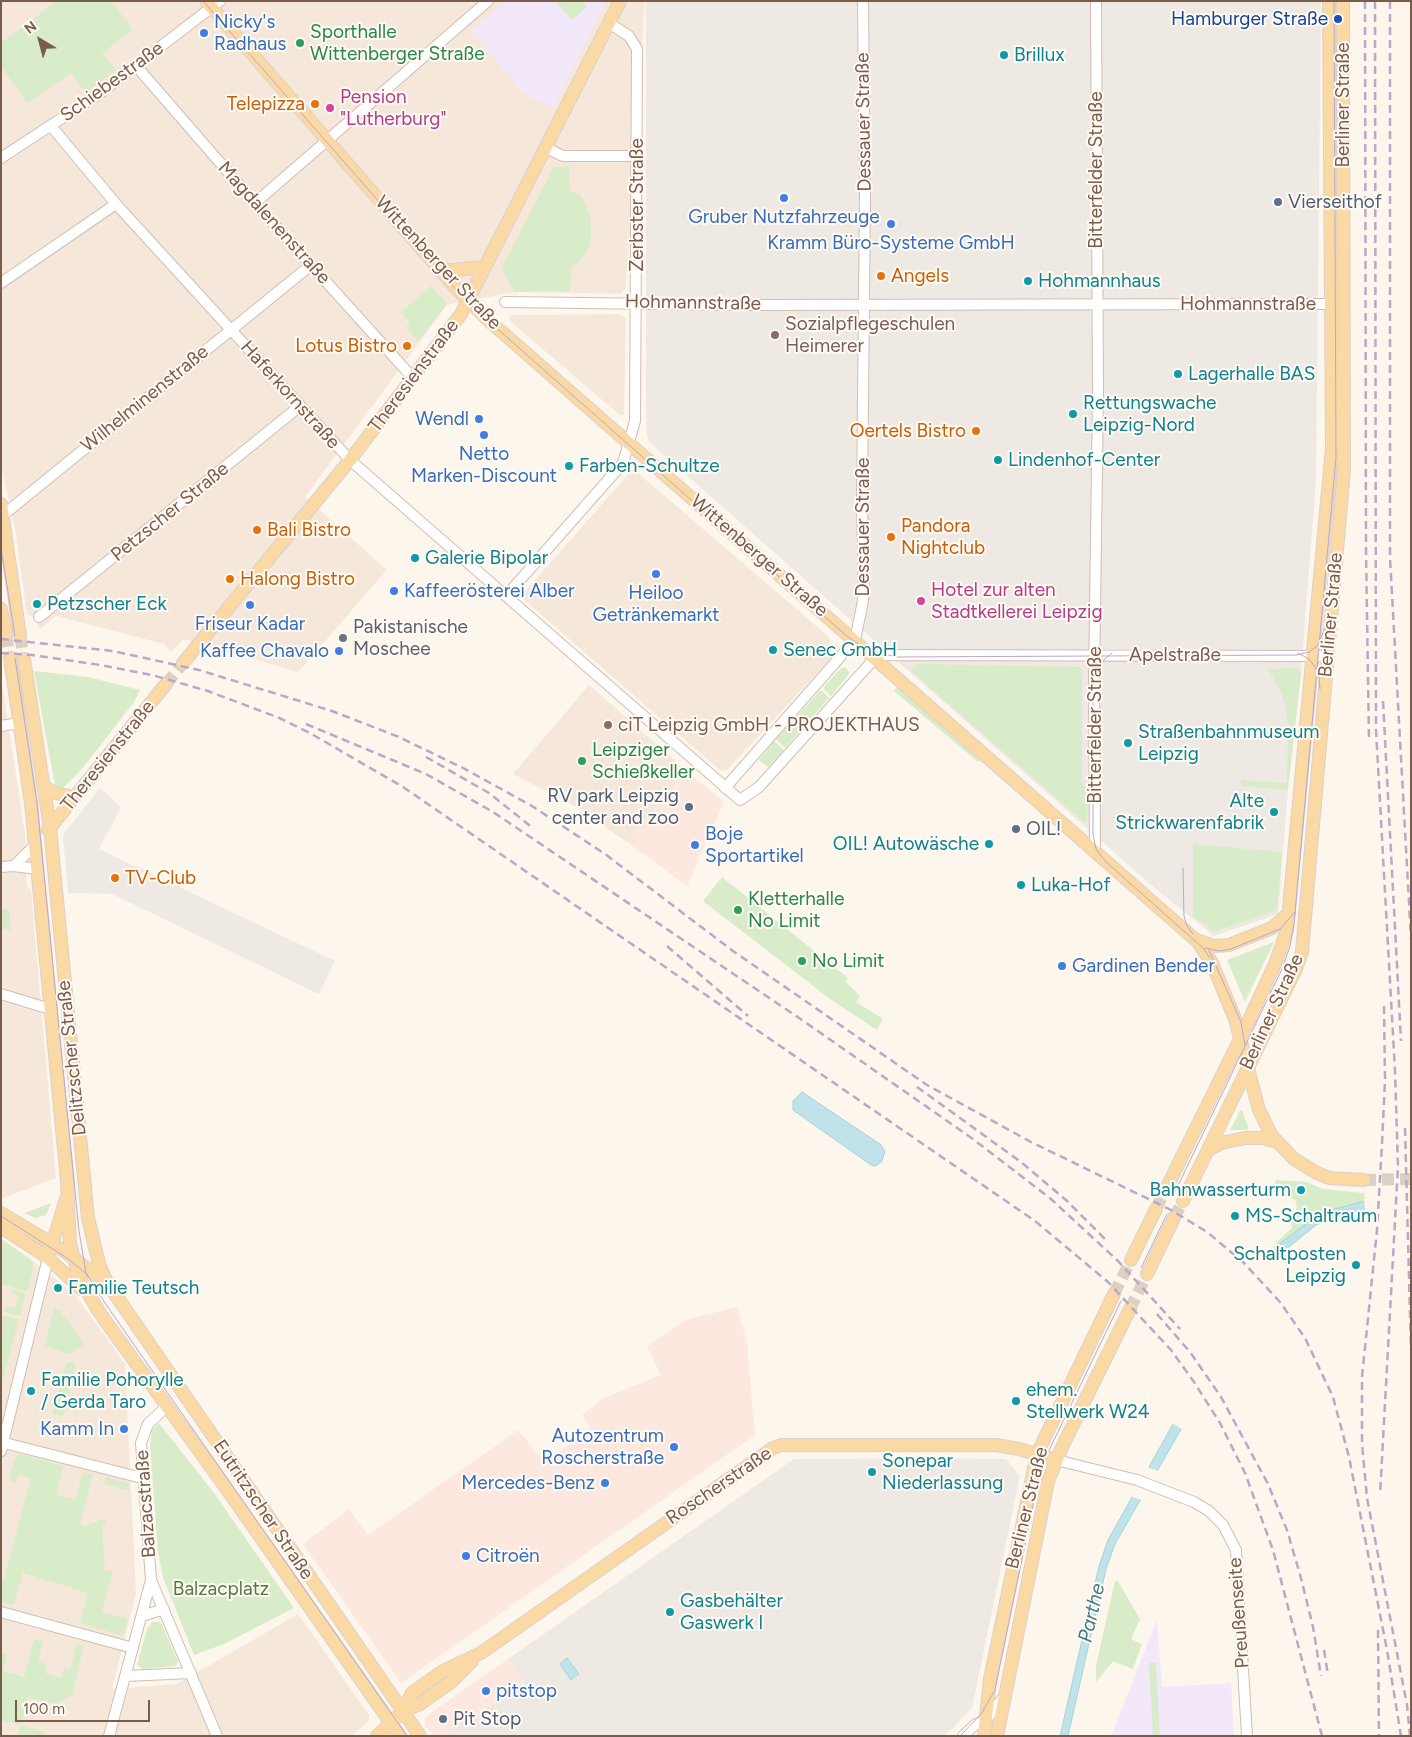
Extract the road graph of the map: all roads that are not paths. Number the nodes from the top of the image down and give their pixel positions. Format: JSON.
{"nodes":[{"id":1,"x":488,"y":1,"type":"edge"},
{"id":2,"x":620,"y":1,"type":"edge"},
{"id":3,"x":863,"y":1,"type":"edge"},
{"id":4,"x":1096,"y":1,"type":"edge"},
{"id":5,"x":1329,"y":1,"type":"edge"},
{"id":6,"x":1343,"y":1,"type":"edge"},
{"id":7,"x":212,"y":3,"type":"edge"},
{"id":8,"x":609,"y":23,"type":"junction"},
{"id":9,"x":137,"y":67,"type":"junction"},
{"id":10,"x":51,"y":126,"type":"junction"},
{"id":11,"x":327,"y":142,"type":"junction"},
{"id":12,"x":546,"y":148,"type":"junction"},
{"id":13,"x":636,"y":156,"type":"junction"},
{"id":14,"x":1,"y":158,"type":"edge"},
{"id":15,"x":256,"y":203,"type":"junction"},
{"id":16,"x":116,"y":204,"type":"junction"},
{"id":17,"x":311,"y":265,"type":"junction"},
{"id":18,"x":485,"y":267,"type":"junction"},
{"id":19,"x":440,"y":271,"type":"junction"},
{"id":20,"x":1,"y":283,"type":"edge"},
{"id":21,"x":468,"y":300,"type":"junction"},
{"id":22,"x":505,"y":302,"type":"dead end"},
{"id":23,"x":636,"y":303,"type":"junction"},
{"id":24,"x":864,"y":304,"type":"junction"},
{"id":25,"x":1096,"y":304,"type":"junction"},
{"id":26,"x":1331,"y":304,"type":"junction"},
{"id":27,"x":231,"y":330,"type":"junction"},
{"id":28,"x":413,"y":378,"type":"junction"},
{"id":29,"x":300,"y":406,"type":"junction"},
{"id":30,"x":630,"y":444,"type":"junction"},
{"id":31,"x":350,"y":460,"type":"junction"},
{"id":32,"x":2,"y":509,"type":"edge"},
{"id":33,"x":506,"y":596,"type":"junction"},
{"id":34,"x":1,"y":609,"type":"edge"},
{"id":35,"x":39,"y":617,"type":"dead end"},
{"id":36,"x":6,"y":635,"type":"tunnel mouth"},
{"id":37,"x":20,"y":636,"type":"tunnel mouth"},
{"id":38,"x":854,"y":640,"type":"junction"},
{"id":39,"x":1314,"y":655,"type":"junction"},
{"id":40,"x":1094,"y":656,"type":"junction"},
{"id":41,"x":1328,"y":656,"type":"junction"},
{"id":42,"x":874,"y":657,"type":"junction"},
{"id":43,"x":10,"y":658,"type":"tunnel mouth"},
{"id":44,"x":24,"y":659,"type":"tunnel mouth"},
{"id":45,"x":183,"y":663,"type":"tunnel mouth"},
{"id":46,"x":166,"y":684,"type":"tunnel mouth"},
{"id":47,"x":19,"y":723,"type":"junction"},
{"id":48,"x":1,"y":726,"type":"edge"},
{"id":49,"x":44,"y":787,"type":"junction"},
{"id":50,"x":725,"y":788,"type":"junction"},
{"id":51,"x":74,"y":797,"type":"junction"},
{"id":52,"x":50,"y":828,"type":"junction"},
{"id":53,"x":35,"y":845,"type":"junction"},
{"id":54,"x":1095,"y":849,"type":"junction"},
{"id":55,"x":1,"y":866,"type":"edge"},
{"id":56,"x":14,"y":866,"type":"junction"},
{"id":57,"x":37,"y":869,"type":"junction"},
{"id":58,"x":1289,"y":913,"type":"junction"},
{"id":59,"x":1195,"y":939,"type":"junction"},
{"id":60,"x":1,"y":994,"type":"edge"},
{"id":61,"x":50,"y":1009,"type":"junction"},
{"id":62,"x":1241,"y":1045,"type":"junction"},
{"id":63,"x":1246,"y":1069,"type":"junction"},
{"id":64,"x":1277,"y":1142,"type":"junction"},
{"id":65,"x":1208,"y":1150,"type":"junction"},
{"id":66,"x":1364,"y":1180,"type":"tunnel mouth"},
{"id":67,"x":1165,"y":1191,"type":"tunnel mouth"},
{"id":68,"x":68,"y":1194,"type":"junction"},
{"id":69,"x":1183,"y":1201,"type":"tunnel mouth"},
{"id":70,"x":1156,"y":1209,"type":"tunnel mouth"},
{"id":71,"x":1,"y":1213,"type":"edge"},
{"id":72,"x":1174,"y":1218,"type":"tunnel mouth"},
{"id":73,"x":1,"y":1227,"type":"edge"},
{"id":74,"x":52,"y":1243,"type":"junction"},
{"id":75,"x":72,"y":1257,"type":"junction"},
{"id":76,"x":48,"y":1258,"type":"junction"},
{"id":77,"x":1131,"y":1260,"type":"tunnel mouth"},
{"id":78,"x":1147,"y":1274,"type":"tunnel mouth"},
{"id":79,"x":108,"y":1284,"type":"junction"},
{"id":80,"x":87,"y":1294,"type":"junction"},
{"id":81,"x":1114,"y":1294,"type":"tunnel mouth"},
{"id":82,"x":1130,"y":1309,"type":"tunnel mouth"},
{"id":83,"x":166,"y":1407,"type":"junction"},
{"id":84,"x":2,"y":1445,"type":"edge"},
{"id":85,"x":1037,"y":1454,"type":"junction"},
{"id":86,"x":1056,"y":1460,"type":"junction"},
{"id":87,"x":142,"y":1478,"type":"junction"},
{"id":88,"x":151,"y":1580,"type":"junction"},
{"id":89,"x":164,"y":1609,"type":"junction"},
{"id":90,"x":1,"y":1612,"type":"edge"},
{"id":91,"x":142,"y":1616,"type":"junction"},
{"id":92,"x":133,"y":1648,"type":"junction"},
{"id":93,"x":192,"y":1673,"type":"junction"},
{"id":94,"x":126,"y":1676,"type":"junction"},
{"id":95,"x":1004,"y":1698,"type":"junction"},
{"id":96,"x":403,"y":1711,"type":"junction"},
{"id":97,"x":985,"y":1721,"type":"junction"},
{"id":98,"x":390,"y":1723,"type":"junction"},
{"id":99,"x":109,"y":1736,"type":"edge"},
{"id":100,"x":217,"y":1736,"type":"edge"},
{"id":101,"x":377,"y":1736,"type":"edge"},
{"id":102,"x":400,"y":1736,"type":"edge"},
{"id":103,"x":420,"y":1736,"type":"edge"},
{"id":104,"x":963,"y":1736,"type":"edge"},
{"id":105,"x":984,"y":1736,"type":"edge"},
{"id":106,"x":996,"y":1736,"type":"edge"},
{"id":107,"x":1247,"y":1736,"type":"edge"}],
"edges":[{"from":1,"to":11,"type":"street"},
{"from":2,"to":8,"type":"main road","name":"Theresienstraße"},
{"from":3,"to":24,"type":"street","name":"Dessauer Straße"},
{"from":4,"to":25,"type":"street","name":"Bitterfelder Straße"},
{"from":5,"to":26,"type":"main road","name":"Berliner Straße"},
{"from":6,"to":41,"type":"main road","name":"Berliner Straße"},
{"from":7,"to":9,"type":"street","name":"Schiebestraße"},
{"from":7,"to":11,"type":"main road","name":"Wittenberger Straße"},
{"from":8,"to":12,"type":"main road","name":"Theresienstraße"},
{"from":8,"to":13,"type":"street","name":"Zerbster Straße"},
{"from":9,"to":10,"type":"street","name":"Schiebestraße"},
{"from":9,"to":15,"type":"street","name":"Magdalenenstraße"},
{"from":10,"to":14,"type":"street","name":"Schiebestraße"},
{"from":10,"to":16,"type":"street","name":"Haferkornstraße"},
{"from":11,"to":15,"type":"street"},
{"from":11,"to":19,"type":"main road","name":"Wittenberger Straße"},
{"from":12,"to":13,"type":"street"},
{"from":12,"to":18,"type":"main road","name":"Theresienstraße"},
{"from":13,"to":23,"type":"street","name":"Zerbster Straße"},
{"from":15,"to":17,"type":"street","name":"Magdalenenstraße"},
{"from":16,"to":20,"type":"street"},
{"from":16,"to":27,"type":"street","name":"Haferkornstraße"},
{"from":17,"to":27,"type":"street","name":"Wilhelminenstraße"},
{"from":17,"to":28,"type":"street","name":"Magdalenenstraße"},
{"from":18,"to":19,"type":"main road"},
{"from":18,"to":21,"type":"main road","name":"Theresienstraße"},
{"from":19,"to":21,"type":"main road","name":"Wittenberger Straße"},
{"from":21,"to":28,"type":"main road","name":"Theresienstraße"},
{"from":21,"to":30,"type":"main road","name":"Wittenberger Straße"},
{"from":22,"to":23,"type":"street","name":"Hohmannstraße"},
{"from":23,"to":24,"type":"street","name":"Hohmannstraße"},
{"from":23,"to":30,"type":"street","name":"Zerbster Straße"},
{"from":24,"to":25,"type":"street","name":"Hohmannstraße"},
{"from":24,"to":38,"type":"street","name":"Dessauer Straße"},
{"from":25,"to":26,"type":"street","name":"Hohmannstraße"},
{"from":25,"to":40,"type":"street","name":"Bitterfelder Straße"},
{"from":26,"to":39,"type":"main road","name":"Berliner Straße"},
{"from":27,"to":29,"type":"street","name":"Haferkornstraße"},
{"from":27,"to":32,"type":"street","name":"Wilhelminenstraße"},
{"from":28,"to":31,"type":"main road","name":"Theresienstraße"},
{"from":29,"to":31,"type":"street","name":"Haferkornstraße"},
{"from":29,"to":35,"type":"street","name":"Petzscher Straße"},
{"from":30,"to":33,"type":"street","name":"Zerbster Straße"},
{"from":30,"to":38,"type":"main road","name":"Wittenberger Straße"},
{"from":31,"to":33,"type":"street","name":"Haferkornstraße"},
{"from":31,"to":45,"type":"main road","name":"Theresienstraße"},
{"from":32,"to":37,"type":"main road"},
{"from":33,"to":50,"type":"street","name":"Haferkornstraße"},
{"from":34,"to":36,"type":"main road"},
{"from":38,"to":42,"type":"main road","name":"Wittenberger Straße"},
{"from":38,"to":50,"type":"street","name":"Dessauer Straße"},
{"from":39,"to":40,"type":"street","name":"Apelstraße"},
{"from":39,"to":41,"type":"street","name":"Apelstraße"},
{"from":39,"to":58,"type":"main road","name":"Berliner Straße"},
{"from":40,"to":42,"type":"street","name":"Apelstraße"},
{"from":40,"to":54,"type":"street","name":"Bitterfelder Straße"},
{"from":41,"to":63,"type":"main road","name":"Berliner Straße"},
{"from":42,"to":50,"type":"street"},
{"from":42,"to":54,"type":"main road","name":"Wittenberger Straße"},
{"from":43,"to":47,"type":"main road","name":"Delitzscher Straße"},
{"from":44,"to":49,"type":"main road","name":"Delitzscher Straße"},
{"from":46,"to":51,"type":"main road","name":"Theresienstraße"},
{"from":47,"to":48,"type":"street"},
{"from":47,"to":53,"type":"main road","name":"Delitzscher Straße"},
{"from":49,"to":51,"type":"main road"},
{"from":49,"to":52,"type":"main road","name":"Delitzscher Straße"},
{"from":51,"to":52,"type":"main road","name":"Theresienstraße"},
{"from":52,"to":53,"type":"main road"},
{"from":52,"to":79,"type":"main road","name":"Delitzscher Straße"},
{"from":53,"to":56,"type":"street"},
{"from":53,"to":57,"type":"main road","name":"Delitzscher Straße"},
{"from":54,"to":59,"type":"main road","name":"Wittenberger Straße"},
{"from":55,"to":56,"type":"street"},
{"from":56,"to":57,"type":"street"},
{"from":57,"to":61,"type":"main road","name":"Delitzscher Straße"},
{"from":58,"to":59,"type":"main road"},
{"from":58,"to":62,"type":"main road","name":"Berliner Straße"},
{"from":59,"to":62,"type":"main road","name":"Wittenberger Straße"},
{"from":60,"to":61,"type":"street"},
{"from":61,"to":68,"type":"main road","name":"Delitzscher Straße"},
{"from":62,"to":63,"type":"main road","name":"Wittenberger Straße"},
{"from":62,"to":67,"type":"main road","name":"Berliner Straße"},
{"from":63,"to":64,"type":"main road","name":"Wittenberger Straße"},
{"from":63,"to":65,"type":"main road","name":"Berliner Straße"},
{"from":64,"to":65,"type":"main road"},
{"from":64,"to":66,"type":"main road","name":"Wittenberger Straße"},
{"from":65,"to":69,"type":"main road","name":"Berliner Straße"},
{"from":68,"to":74,"type":"main road"},
{"from":68,"to":75,"type":"main road","name":"Delitzscher Straße"},
{"from":70,"to":77,"type":"main road"},
{"from":71,"to":74,"type":"main road"},
{"from":72,"to":78,"type":"main road"},
{"from":73,"to":76,"type":"main road"},
{"from":74,"to":75,"type":"main road"},
{"from":74,"to":76,"type":"main road"},
{"from":75,"to":79,"type":"main road"},
{"from":75,"to":80,"type":"main road","name":"Delitzscher Straße"},
{"from":76,"to":80,"type":"main road"},
{"from":76,"to":84,"type":"street"},
{"from":79,"to":96,"type":"main road","name":"Eutritzscher Straße"},
{"from":80,"to":83,"type":"main road","name":"Eutritzscher Straße"},
{"from":81,"to":85,"type":"main road","name":"Berliner Straße"},
{"from":82,"to":86,"type":"main road","name":"Berliner Straße"},
{"from":83,"to":87,"type":"street","name":"Balzacstraße"},
{"from":83,"to":98,"type":"main road","name":"Eutritzscher Straße"},
{"from":84,"to":87,"type":"street"},
{"from":85,"to":86,"type":"main road","name":"Roscherstraße"},
{"from":85,"to":96,"type":"main road","name":"Roscherstraße"},
{"from":85,"to":97,"type":"main road","name":"Berliner Straße"},
{"from":86,"to":95,"type":"main road","name":"Berliner Straße"},
{"from":86,"to":107,"type":"street","name":"Preußenseite"},
{"from":87,"to":88,"type":"street","name":"Balzacstraße"},
{"from":88,"to":89,"type":"street","name":"Balzacstraße"},
{"from":88,"to":91,"type":"street","name":"Balzacstraße"},
{"from":89,"to":91,"type":"street"},
{"from":89,"to":93,"type":"street","name":"Balzacstraße"},
{"from":90,"to":92,"type":"street"},
{"from":91,"to":92,"type":"street","name":"Balzacstraße"},
{"from":92,"to":94,"type":"street","name":"Balzacstraße"},
{"from":93,"to":94,"type":"street"},
{"from":93,"to":100,"type":"street","name":"Balzacstraße"},
{"from":94,"to":99,"type":"street","name":"Balzacstraße"},
{"from":95,"to":97,"type":"street"},
{"from":95,"to":106,"type":"main road","name":"Berliner Straße"},
{"from":96,"to":98,"type":"main road","name":"Roscherstraße"},
{"from":96,"to":103,"type":"main road","name":"Eutritzscher Straße"},
{"from":97,"to":104,"type":"street"},
{"from":97,"to":105,"type":"main road","name":"Berliner Straße"},
{"from":97,"to":106,"type":"street"},
{"from":98,"to":101,"type":"main road","name":"Roscherstraße"},
{"from":98,"to":102,"type":"main road","name":"Eutritzscher Straße"}]}
